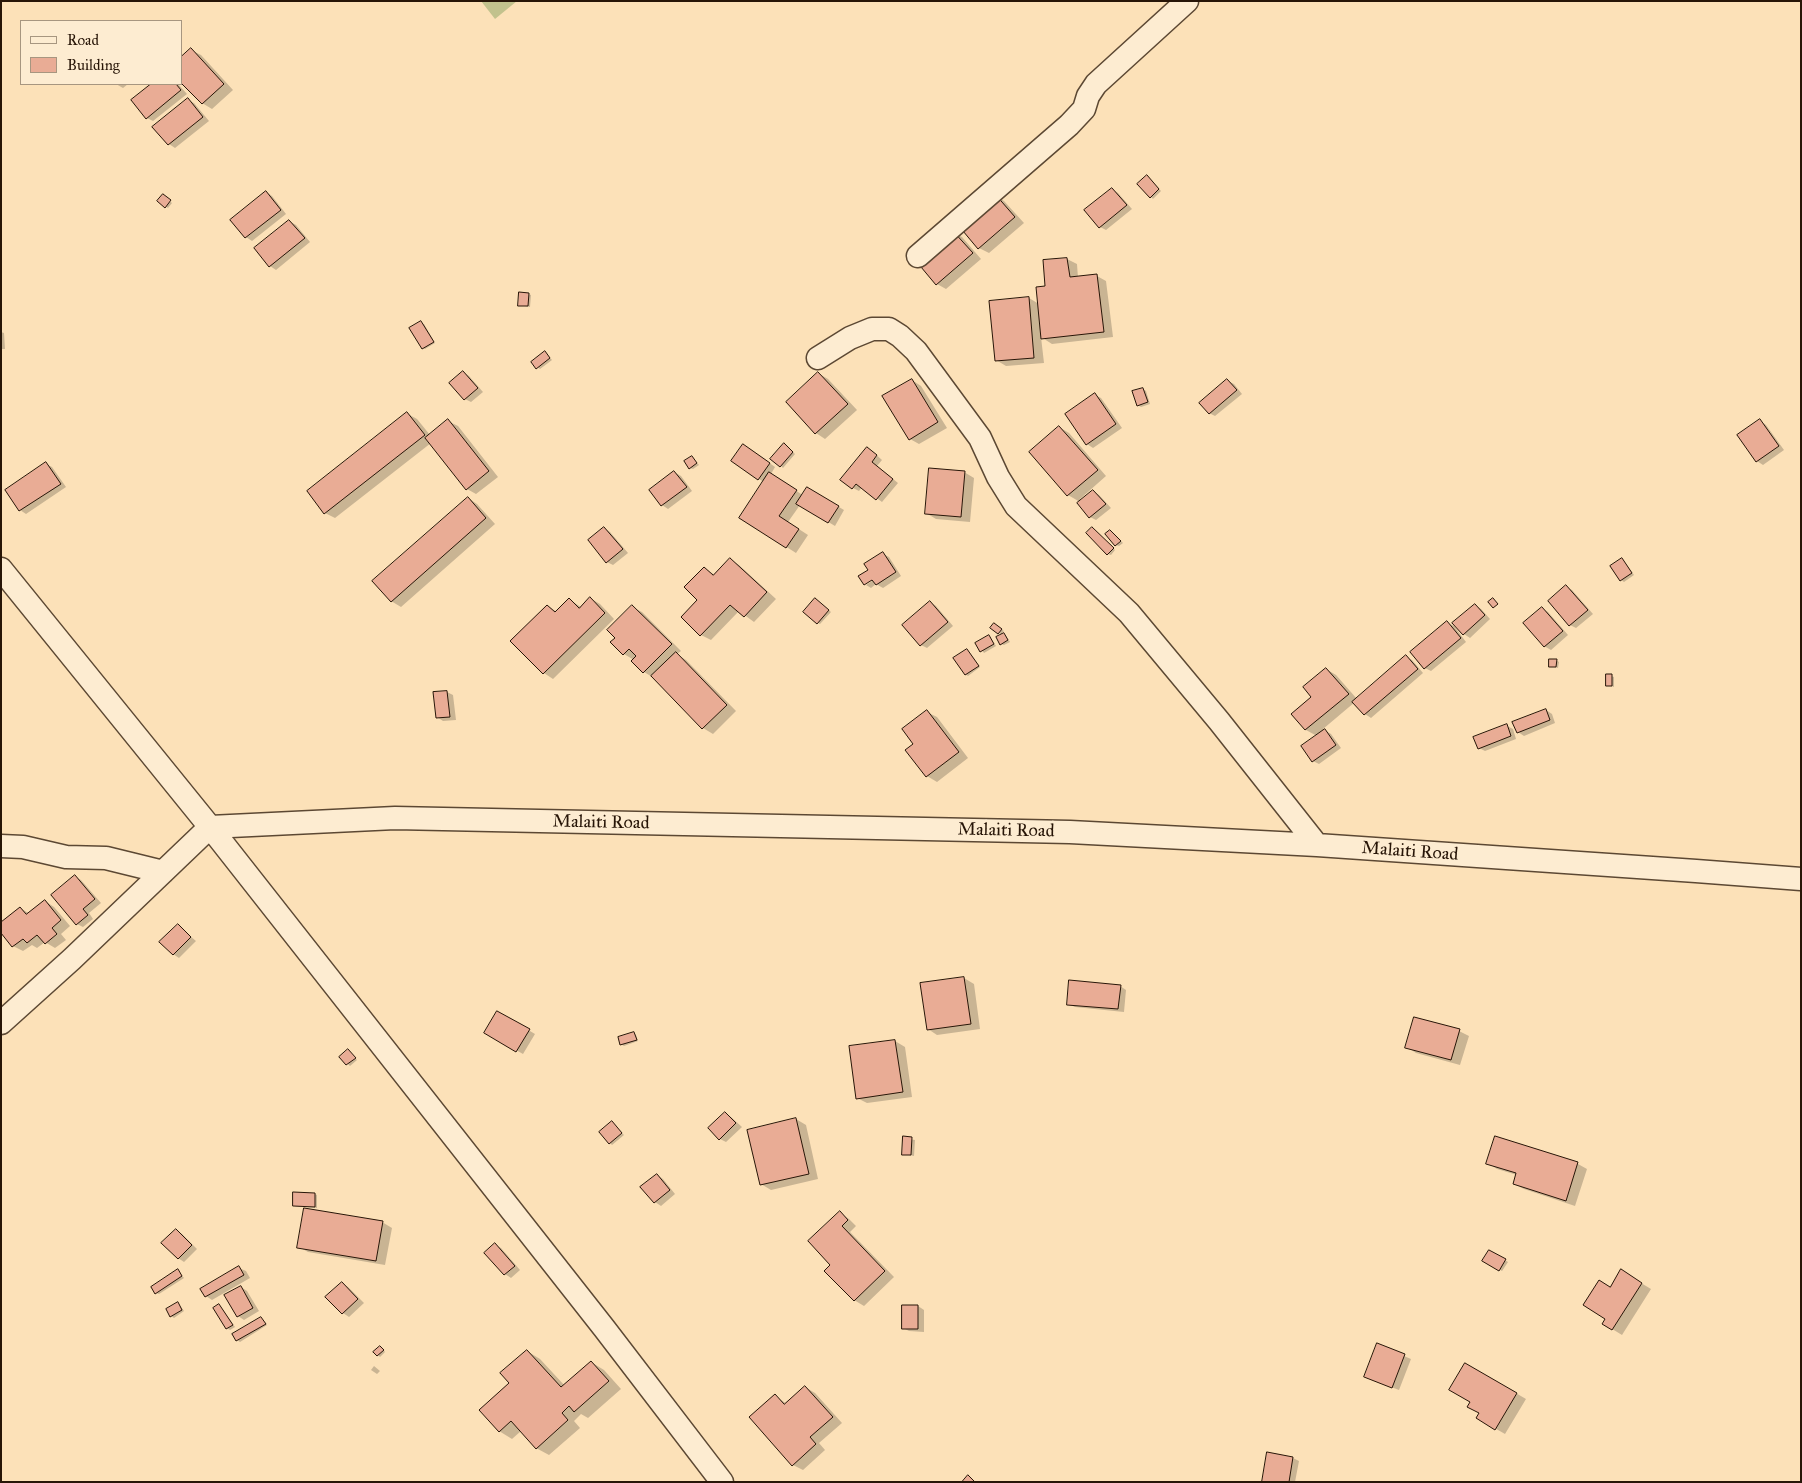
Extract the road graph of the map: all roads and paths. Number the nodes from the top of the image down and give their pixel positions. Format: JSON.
{"nodes":[{"id":1,"x":1187,"y":1,"type":"edge"},
{"id":2,"x":918,"y":256,"type":"dead end"},
{"id":3,"x":818,"y":358,"type":"dead end"},
{"id":4,"x":1,"y":569,"type":"edge"},
{"id":5,"x":210,"y":828,"type":"junction"},
{"id":6,"x":1,"y":846,"type":"edge"},
{"id":7,"x":1317,"y":846,"type":"junction"},
{"id":8,"x":163,"y":872,"type":"junction"},
{"id":9,"x":1801,"y":879,"type":"edge"},
{"id":10,"x":1,"y":1023,"type":"edge"},
{"id":11,"x":722,"y":1482,"type":"edge"}],
"edges":[{"from":1,"to":2,"type":"street"},
{"from":3,"to":7,"type":"street"},
{"from":4,"to":5,"type":"street"},
{"from":5,"to":7,"type":"street","name":"Malaiti Road"},
{"from":5,"to":8,"type":"street"},
{"from":5,"to":11,"type":"street"},
{"from":6,"to":8,"type":"street"},
{"from":7,"to":9,"type":"street","name":"Malaiti Road"},
{"from":8,"to":10,"type":"street"}]}
